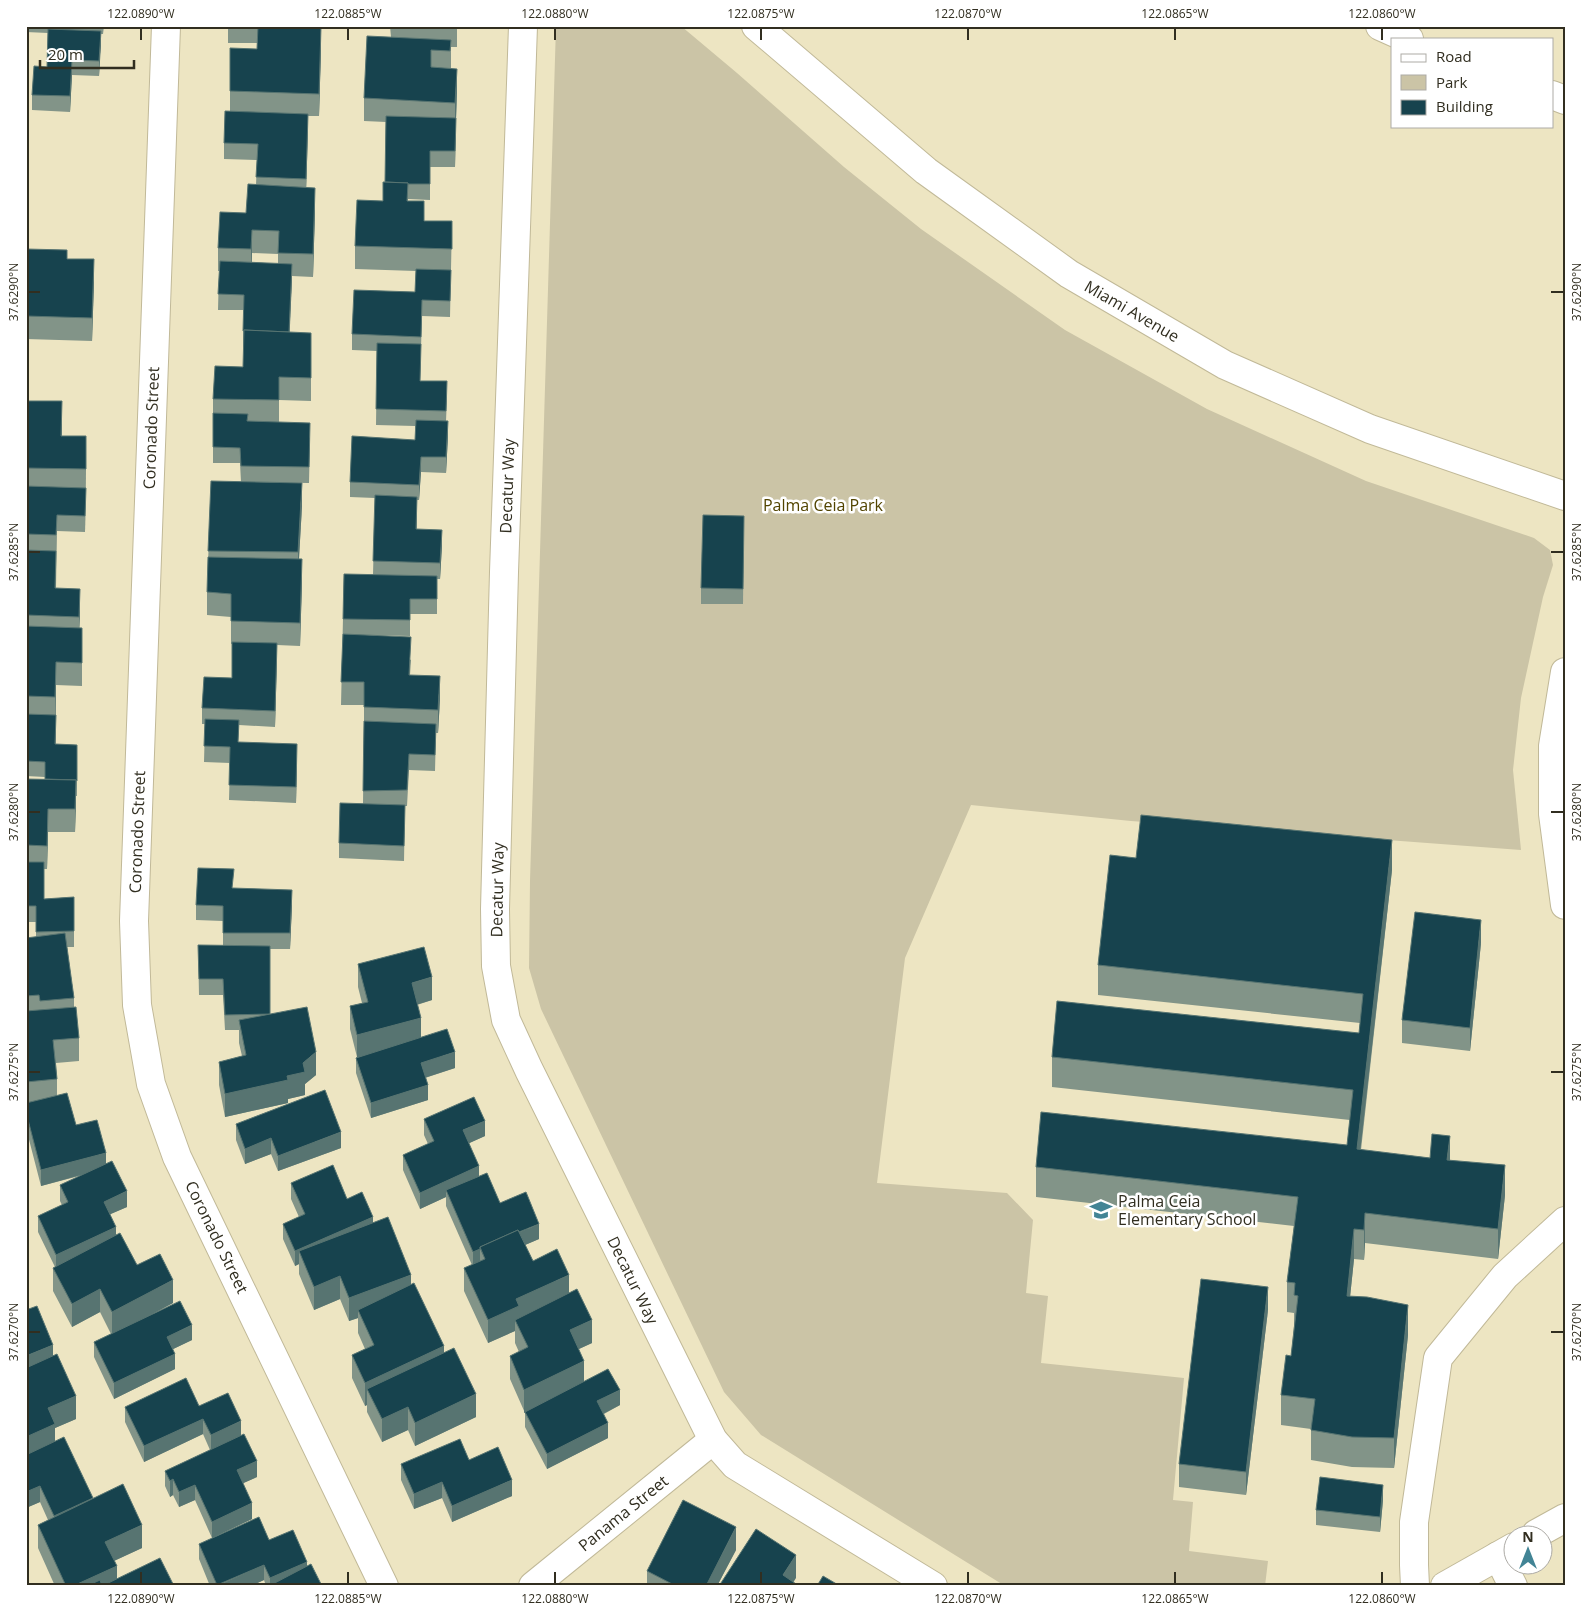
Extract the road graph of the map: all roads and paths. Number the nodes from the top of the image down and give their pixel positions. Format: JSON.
{"nodes":[{"id":1,"x":166,"y":26,"type":"edge"},
{"id":2,"x":523,"y":26,"type":"edge"},
{"id":3,"x":756,"y":26,"type":"edge"},
{"id":4,"x":1380,"y":26,"type":"edge"},
{"id":5,"x":1407,"y":38,"type":"edge"},
{"id":6,"x":1565,"y":496,"type":"edge"},
{"id":7,"x":1565,"y":672,"type":"edge"},
{"id":8,"x":1565,"y":906,"type":"edge"},
{"id":9,"x":1565,"y":1221,"type":"edge"},
{"id":10,"x":713,"y":1440,"type":"junction"},
{"id":11,"x":1565,"y":1518,"type":"edge"},
{"id":12,"x":1554,"y":1524,"type":"edge"},
{"id":13,"x":1504,"y":1553,"type":"edge"},
{"id":14,"x":384,"y":1586,"type":"edge"},
{"id":15,"x":533,"y":1586,"type":"edge"},
{"id":16,"x":934,"y":1586,"type":"edge"},
{"id":17,"x":1415,"y":1586,"type":"edge"},
{"id":18,"x":1445,"y":1586,"type":"edge"}],
"edges":[{"from":1,"to":14,"type":"street","name":"Coronado Street"},
{"from":2,"to":10,"type":"street","name":"Decatur Way"},
{"from":3,"to":6,"type":"street","name":"Miami Avenue"},
{"from":4,"to":5,"type":"street"},
{"from":7,"to":8,"type":"street"},
{"from":9,"to":17,"type":"street"},
{"from":10,"to":15,"type":"street","name":"Panama Street"},
{"from":10,"to":16,"type":"street","name":"Decatur Way"},
{"from":11,"to":12,"type":"street"},
{"from":13,"to":18,"type":"street"}]}
